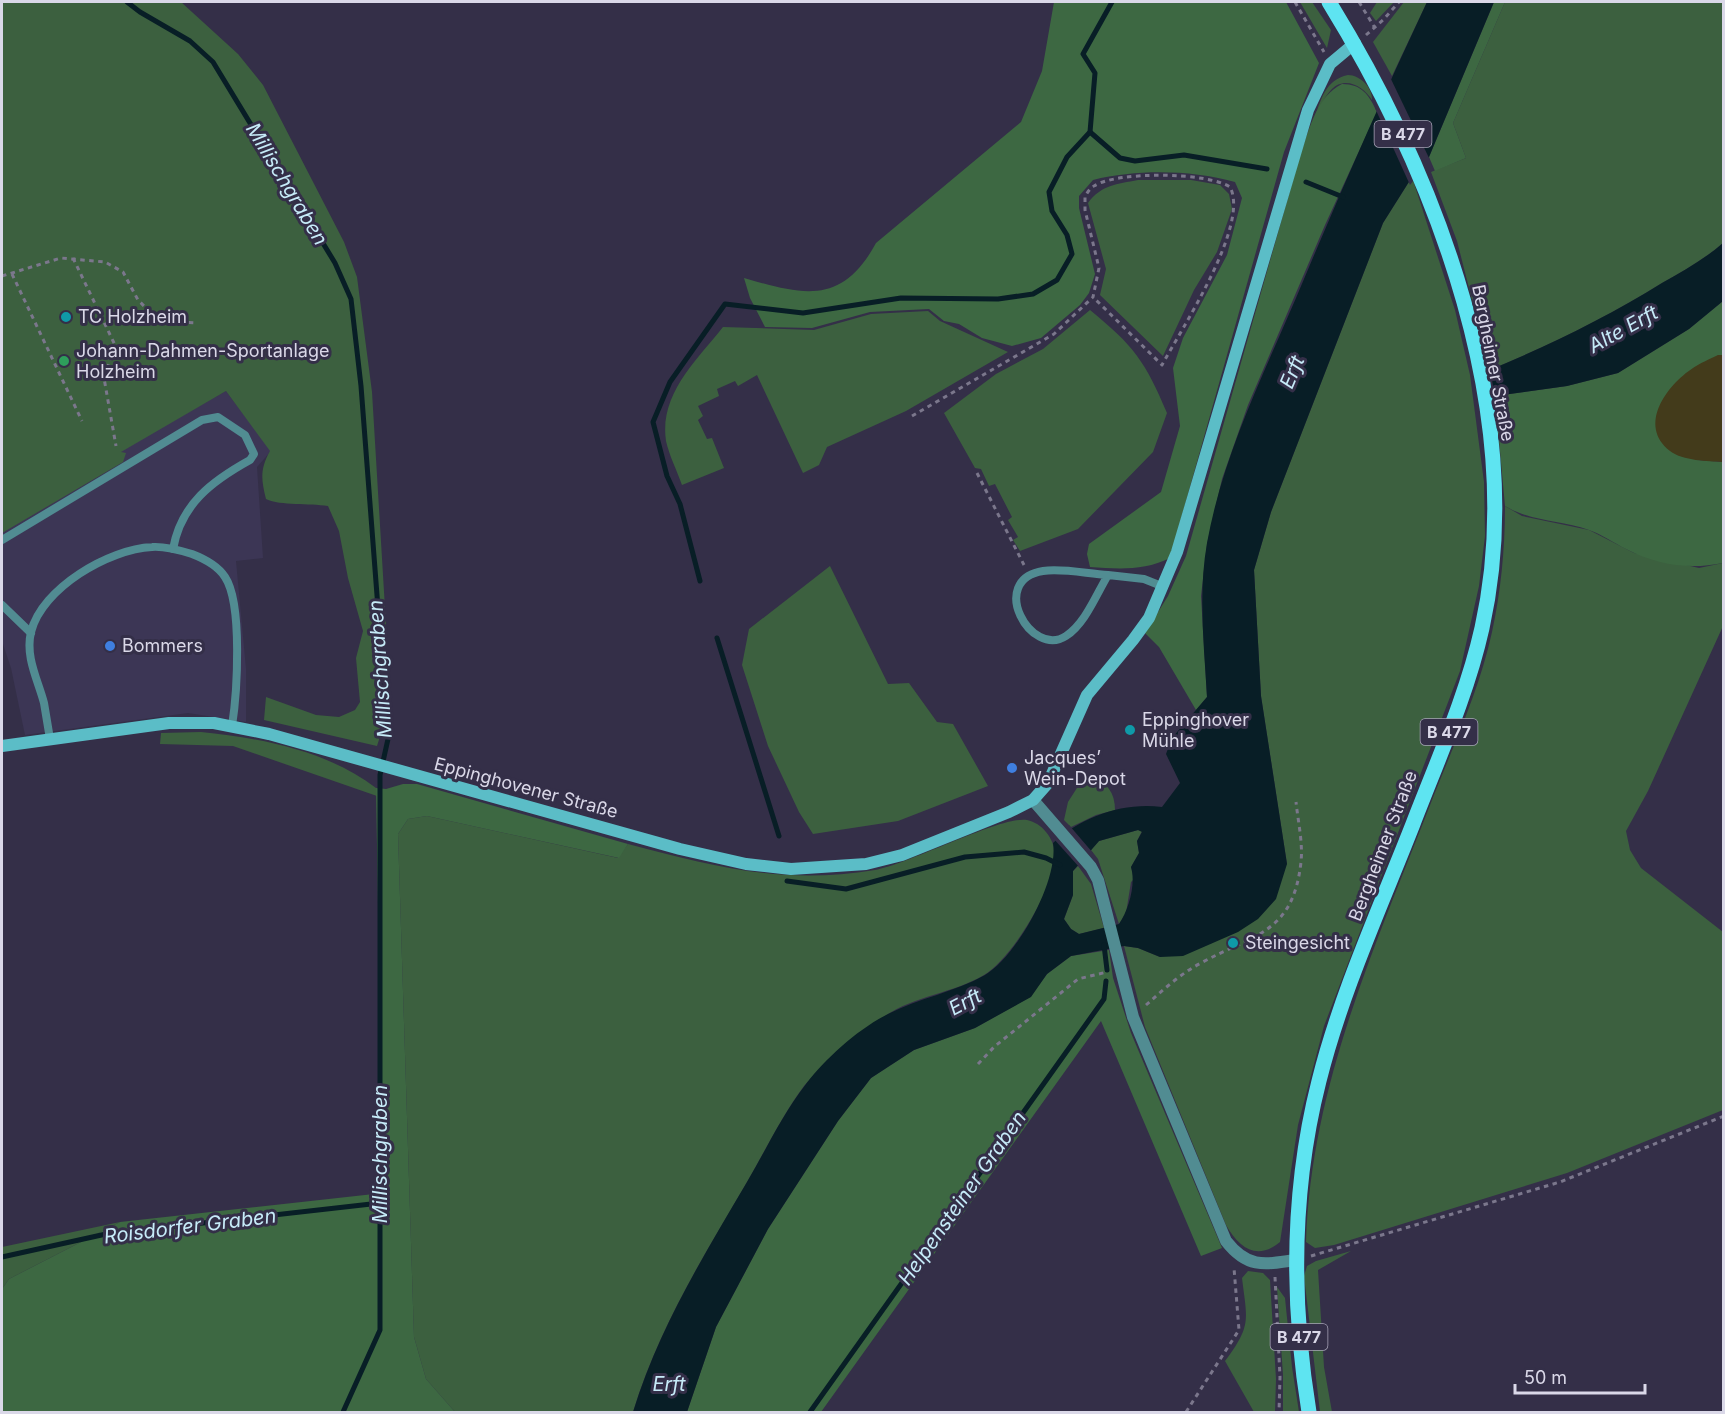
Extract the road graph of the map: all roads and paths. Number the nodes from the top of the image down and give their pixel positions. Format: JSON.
{"nodes":[{"id":1,"x":1295,"y":2,"type":"edge"},
{"id":2,"x":1329,"y":2,"type":"edge"},
{"id":3,"x":1359,"y":2,"type":"edge"},
{"id":4,"x":1399,"y":2,"type":"edge"},
{"id":5,"x":1375,"y":28,"type":"junction"},
{"id":6,"x":1354,"y":44,"type":"junction"},
{"id":7,"x":1330,"y":64,"type":"junction"},
{"id":8,"x":73,"y":258,"type":"junction"},
{"id":9,"x":11,"y":273,"type":"junction"},
{"id":10,"x":2,"y":276,"type":"edge"},
{"id":11,"x":1093,"y":297,"type":"junction"},
{"id":12,"x":196,"y":323,"type":"dead end"},
{"id":13,"x":912,"y":416,"type":"dead end"},
{"id":14,"x":82,"y":421,"type":"dead end"},
{"id":15,"x":116,"y":446,"type":"dead end"},
{"id":16,"x":977,"y":473,"type":"dead end"},
{"id":17,"x":2,"y":540,"type":"edge"},
{"id":18,"x":173,"y":549,"type":"junction"},
{"id":19,"x":1108,"y":575,"type":"junction"},
{"id":20,"x":1029,"y":577,"type":"junction"},
{"id":21,"x":1164,"y":587,"type":"junction"},
{"id":22,"x":2,"y":605,"type":"edge"},
{"id":23,"x":31,"y":633,"type":"junction"},
{"id":24,"x":232,"y":726,"type":"junction"},
{"id":25,"x":51,"y":739,"type":"junction"},
{"id":26,"x":2,"y":747,"type":"edge"},
{"id":27,"x":1033,"y":800,"type":"junction"},
{"id":28,"x":1296,"y":802,"type":"dead end"},
{"id":29,"x":1120,"y":970,"type":"junction"},
{"id":30,"x":1133,"y":1017,"type":"junction"},
{"id":31,"x":978,"y":1064,"type":"dead end"},
{"id":32,"x":1724,"y":1116,"type":"edge"},
{"id":33,"x":1235,"y":1252,"type":"junction"},
{"id":34,"x":1295,"y":1260,"type":"junction"},
{"id":35,"x":1274,"y":1264,"type":"junction"},
{"id":36,"x":1186,"y":1413,"type":"edge"},
{"id":37,"x":1279,"y":1413,"type":"edge"},
{"id":38,"x":1309,"y":1413,"type":"edge"}],
"edges":[{"from":1,"to":7,"type":"path"},
{"from":2,"to":6,"type":"main road","name":"Bergheimer Straße","number":"B 477"},
{"from":3,"to":5,"type":"path"},
{"from":4,"to":5,"type":"path"},
{"from":5,"to":6,"type":"path"},
{"from":6,"to":7,"type":"main road"},
{"from":6,"to":34,"type":"main road","name":"Bergheimer Straße","number":"B 477"},
{"from":7,"to":21,"type":"main road"},
{"from":8,"to":9,"type":"path"},
{"from":8,"to":12,"type":"path"},
{"from":8,"to":15,"type":"path"},
{"from":9,"to":10,"type":"path"},
{"from":9,"to":14,"type":"path"},
{"from":11,"to":11,"type":"path"},
{"from":11,"to":13,"type":"path"},
{"from":16,"to":20,"type":"path"},
{"from":17,"to":18,"type":"lane"},
{"from":18,"to":23,"type":"lane"},
{"from":18,"to":24,"type":"lane"},
{"from":19,"to":20,"type":"lane"},
{"from":19,"to":20,"type":"lane"},
{"from":19,"to":21,"type":"lane"},
{"from":21,"to":27,"type":"main road"},
{"from":22,"to":23,"type":"lane"},
{"from":23,"to":25,"type":"lane"},
{"from":24,"to":25,"type":"main road","name":"Eppinghovener Straße"},
{"from":24,"to":27,"type":"main road","name":"Eppinghovener Straße"},
{"from":25,"to":26,"type":"main road","name":"Eppinghovener Straße"},
{"from":27,"to":29,"type":"street"},
{"from":28,"to":30,"type":"path"},
{"from":29,"to":30,"type":"street"},
{"from":29,"to":31,"type":"path"},
{"from":30,"to":33,"type":"street"},
{"from":32,"to":34,"type":"path"},
{"from":33,"to":35,"type":"street"},
{"from":33,"to":36,"type":"path"},
{"from":34,"to":35,"type":"street"},
{"from":34,"to":38,"type":"main road","name":"Bergheimer Straße","number":"B 477"},
{"from":35,"to":37,"type":"path"}]}
